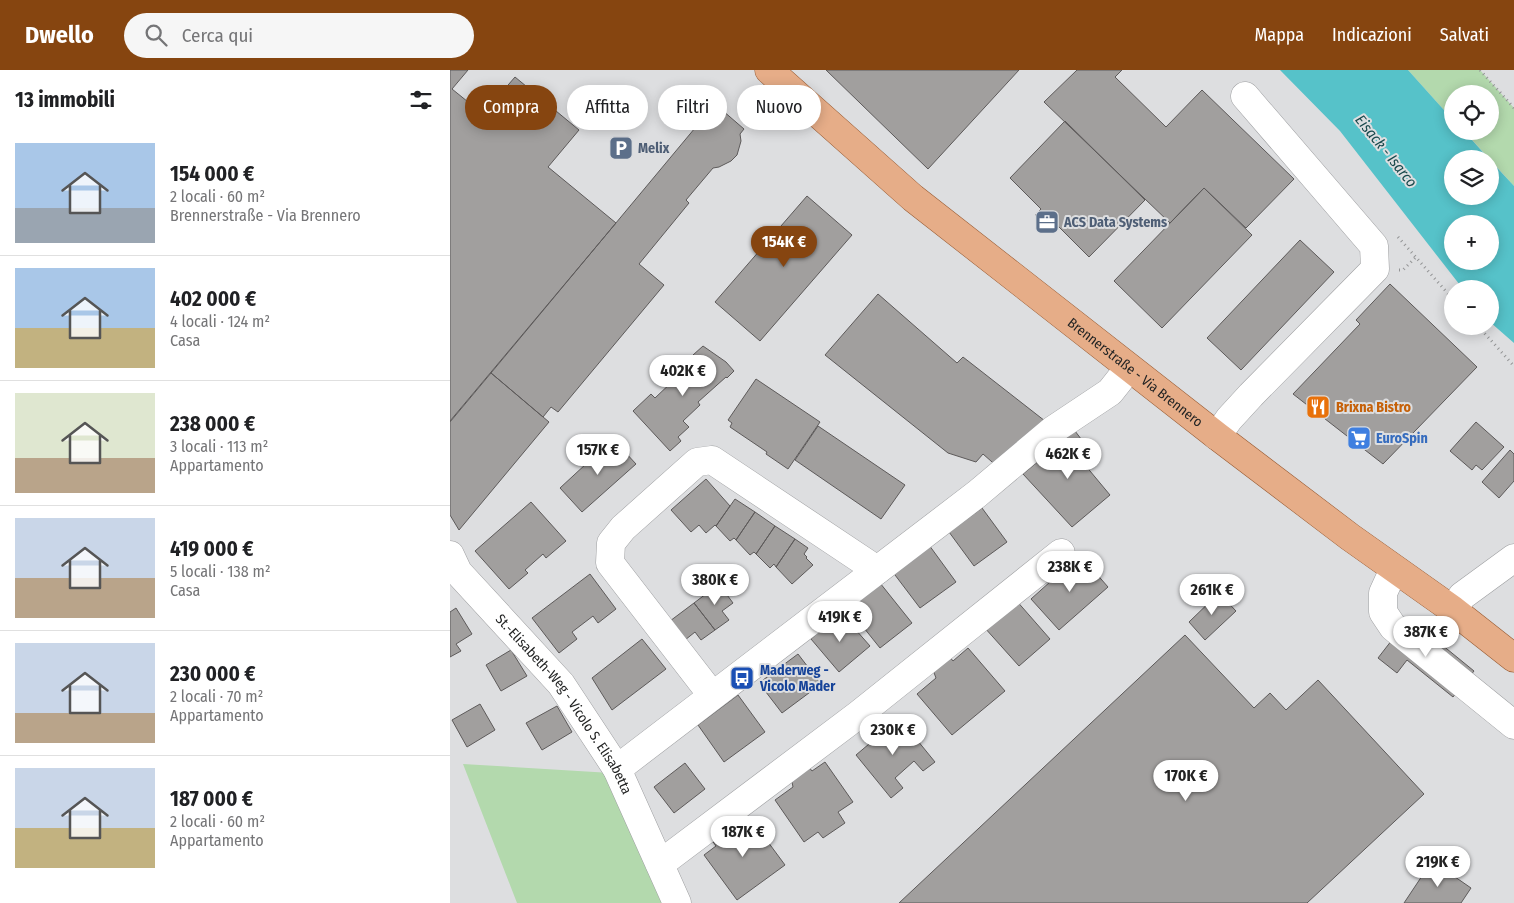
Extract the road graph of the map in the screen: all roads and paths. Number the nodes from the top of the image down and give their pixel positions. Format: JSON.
{"nodes":[{"id":1,"x":769,"y":70,"type":"edge"},
{"id":2,"x":1480,"y":70,"type":"edge"},
{"id":3,"x":1245,"y":96,"type":"dead end"},
{"id":4,"x":1514,"y":108,"type":"edge"},
{"id":5,"x":1486,"y":335,"type":"edge"},
{"id":6,"x":1514,"y":366,"type":"edge"},
{"id":7,"x":1130,"y":368,"type":"junction"},
{"id":8,"x":1217,"y":436,"type":"junction"},
{"id":9,"x":1061,"y":553,"type":"dead end"},
{"id":10,"x":450,"y":555,"type":"edge"},
{"id":11,"x":1514,"y":558,"type":"edge"},
{"id":12,"x":1394,"y":569,"type":"junction"},
{"id":13,"x":877,"y":570,"type":"junction"},
{"id":14,"x":1453,"y":610,"type":"junction"},
{"id":15,"x":1514,"y":658,"type":"edge"},
{"id":16,"x":712,"y":695,"type":"junction"},
{"id":17,"x":1514,"y":725,"type":"edge"},
{"id":18,"x":617,"y":769,"type":"junction"},
{"id":19,"x":660,"y":864,"type":"junction"},
{"id":20,"x":677,"y":903,"type":"edge"}],
"edges":[{"from":1,"to":7,"type":"main road","name":"Brennerstraße - Via Brennero"},
{"from":2,"to":4,"type":"path"},
{"from":3,"to":8,"type":"street"},
{"from":5,"to":6,"type":"path"},
{"from":7,"to":8,"type":"main road","name":"Brennerstraße - Via Brennero"},
{"from":7,"to":13,"type":"street"},
{"from":8,"to":12,"type":"main road","name":"Brennerstraße - Via Brennero"},
{"from":9,"to":19,"type":"street"},
{"from":10,"to":18,"type":"street","name":"St.-Elisabeth-Weg - Vicolo S. Elisabetta"},
{"from":11,"to":14,"type":"street"},
{"from":12,"to":14,"type":"main road","name":"Brennerstraße - Via Brennero"},
{"from":12,"to":17,"type":"street"},
{"from":13,"to":16,"type":"street"},
{"from":13,"to":16,"type":"street"},
{"from":14,"to":15,"type":"main road","name":"Brennerstraße - Via Brennero"},
{"from":16,"to":18,"type":"street"},
{"from":18,"to":19,"type":"street","name":"St.-Elisabeth-Weg - Vicolo S. Elisabetta"},
{"from":19,"to":20,"type":"street","name":"St.-Elisabeth-Weg - Vicolo S. Elisabetta"}]}
